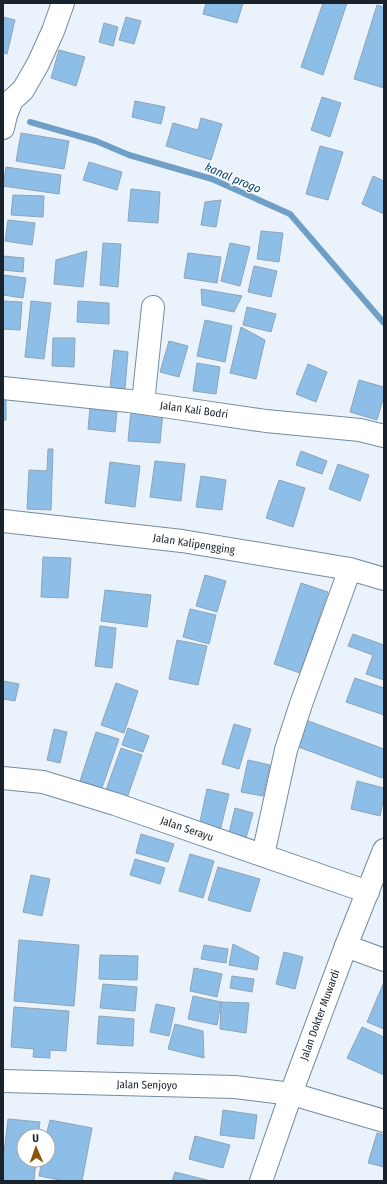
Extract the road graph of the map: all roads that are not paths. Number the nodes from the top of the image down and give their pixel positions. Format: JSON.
{"nodes":[{"id":1,"x":63,"y":3,"type":"edge"},
{"id":2,"x":7,"y":99,"type":"edge"},
{"id":3,"x":3,"y":128,"type":"edge"},
{"id":4,"x":153,"y":307,"type":"dead end"},
{"id":5,"x":3,"y":388,"type":"edge"},
{"id":6,"x":143,"y":403,"type":"junction"},
{"id":7,"x":384,"y":436,"type":"edge"},
{"id":8,"x":3,"y":522,"type":"edge"},
{"id":9,"x":350,"y":569,"type":"junction"},
{"id":10,"x":384,"y":578,"type":"edge"},
{"id":11,"x":3,"y":778,"type":"edge"},
{"id":12,"x":384,"y":850,"type":"edge"},
{"id":13,"x":263,"y":855,"type":"junction"},
{"id":14,"x":368,"y":892,"type":"junction"},
{"id":15,"x":346,"y":946,"type":"junction"},
{"id":16,"x":384,"y":960,"type":"edge"},
{"id":17,"x":3,"y":1081,"type":"edge"},
{"id":18,"x":292,"y":1094,"type":"junction"},
{"id":19,"x":384,"y":1121,"type":"edge"},
{"id":20,"x":261,"y":1181,"type":"edge"}],
"edges":[{"from":1,"to":2,"type":"street"},
{"from":2,"to":3,"type":"street"},
{"from":4,"to":6,"type":"street"},
{"from":5,"to":6,"type":"street","name":"Jalan Kali Bodri"},
{"from":6,"to":7,"type":"street","name":"Jalan Kali Bodri"},
{"from":8,"to":9,"type":"street","name":"Jalan Kalipengging"},
{"from":9,"to":10,"type":"street","name":"Jalan Kalipengging"},
{"from":9,"to":13,"type":"street"},
{"from":11,"to":13,"type":"street","name":"Jalan Serayu"},
{"from":12,"to":14,"type":"street","name":"Jalan Dokter Muwardi"},
{"from":13,"to":14,"type":"street","name":"Jalan Serayu"},
{"from":14,"to":15,"type":"street","name":"Jalan Dokter Muwardi"},
{"from":15,"to":16,"type":"street"},
{"from":15,"to":18,"type":"street","name":"Jalan Dokter Muwardi"},
{"from":17,"to":18,"type":"street","name":"Jalan Senjoyo"},
{"from":18,"to":19,"type":"street","name":"Jalan Senjoyo"},
{"from":18,"to":20,"type":"street","name":"Jalan Dokter Muwardi"}]}
